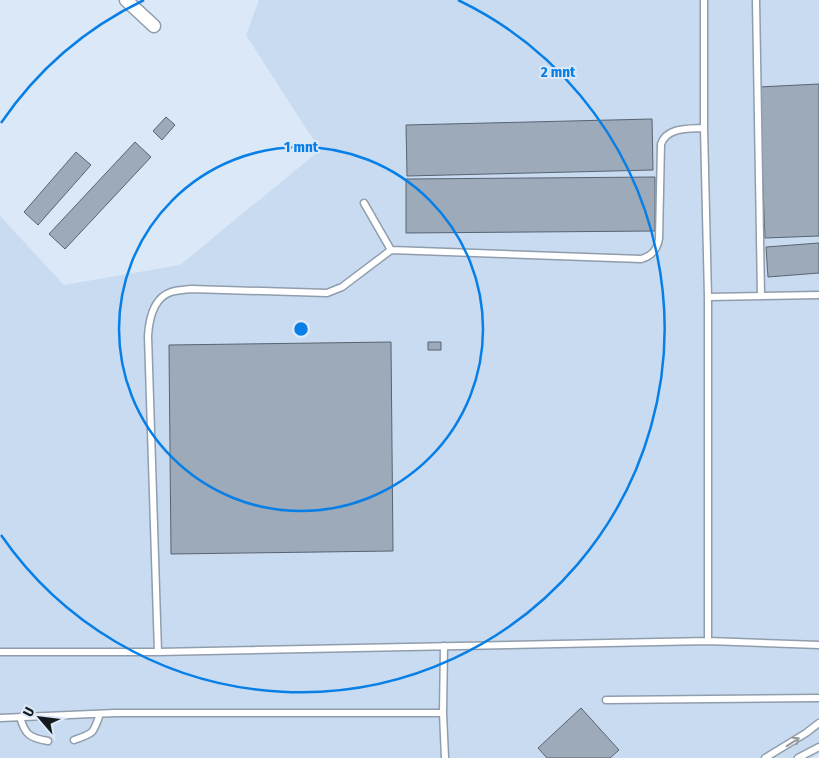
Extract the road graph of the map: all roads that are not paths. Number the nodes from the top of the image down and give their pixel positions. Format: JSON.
{"nodes":[{"id":1,"x":126,"y":0,"type":"edge"},
{"id":2,"x":704,"y":0,"type":"edge"},
{"id":3,"x":756,"y":0,"type":"edge"},
{"id":4,"x":154,"y":26,"type":"dead end"},
{"id":5,"x":704,"y":128,"type":"junction"},
{"id":6,"x":364,"y":203,"type":"dead end"},
{"id":7,"x":391,"y":250,"type":"junction"},
{"id":8,"x":761,"y":296,"type":"junction"},
{"id":9,"x":819,"y":296,"type":"edge"},
{"id":10,"x":708,"y":297,"type":"junction"},
{"id":11,"x":708,"y":641,"type":"junction"},
{"id":12,"x":819,"y":645,"type":"edge"},
{"id":13,"x":444,"y":646,"type":"junction"},
{"id":14,"x":0,"y":652,"type":"edge"},
{"id":15,"x":158,"y":652,"type":"junction"},
{"id":16,"x":819,"y":698,"type":"edge"},
{"id":17,"x":606,"y":700,"type":"dead end"},
{"id":18,"x":443,"y":713,"type":"junction"},
{"id":19,"x":100,"y":714,"type":"junction"},
{"id":20,"x":20,"y":717,"type":"junction"},
{"id":21,"x":0,"y":718,"type":"edge"},
{"id":22,"x":819,"y":723,"type":"edge"},
{"id":23,"x":74,"y":740,"type":"dead end"},
{"id":24,"x":48,"y":741,"type":"dead end"},
{"id":25,"x":819,"y":747,"type":"edge"},
{"id":26,"x":446,"y":758,"type":"edge"},
{"id":27,"x":764,"y":758,"type":"edge"},
{"id":28,"x":798,"y":758,"type":"edge"}],
"edges":[{"from":1,"to":4,"type":"street"},
{"from":2,"to":5,"type":"lane"},
{"from":3,"to":8,"type":"lane"},
{"from":5,"to":7,"type":"lane"},
{"from":5,"to":10,"type":"lane"},
{"from":6,"to":7,"type":"lane"},
{"from":7,"to":15,"type":"lane"},
{"from":8,"to":9,"type":"lane"},
{"from":8,"to":10,"type":"lane"},
{"from":10,"to":11,"type":"lane"},
{"from":11,"to":12,"type":"lane"},
{"from":11,"to":13,"type":"lane"},
{"from":13,"to":15,"type":"lane"},
{"from":13,"to":18,"type":"lane"},
{"from":14,"to":15,"type":"lane"},
{"from":16,"to":17,"type":"lane"},
{"from":18,"to":19,"type":"lane"},
{"from":18,"to":26,"type":"lane"},
{"from":19,"to":20,"type":"lane"},
{"from":19,"to":23,"type":"lane"},
{"from":20,"to":21,"type":"lane"},
{"from":20,"to":24,"type":"lane"},
{"from":27,"to":22,"type":"lane","one_way":true},
{"from":25,"to":28,"type":"lane"}]}
